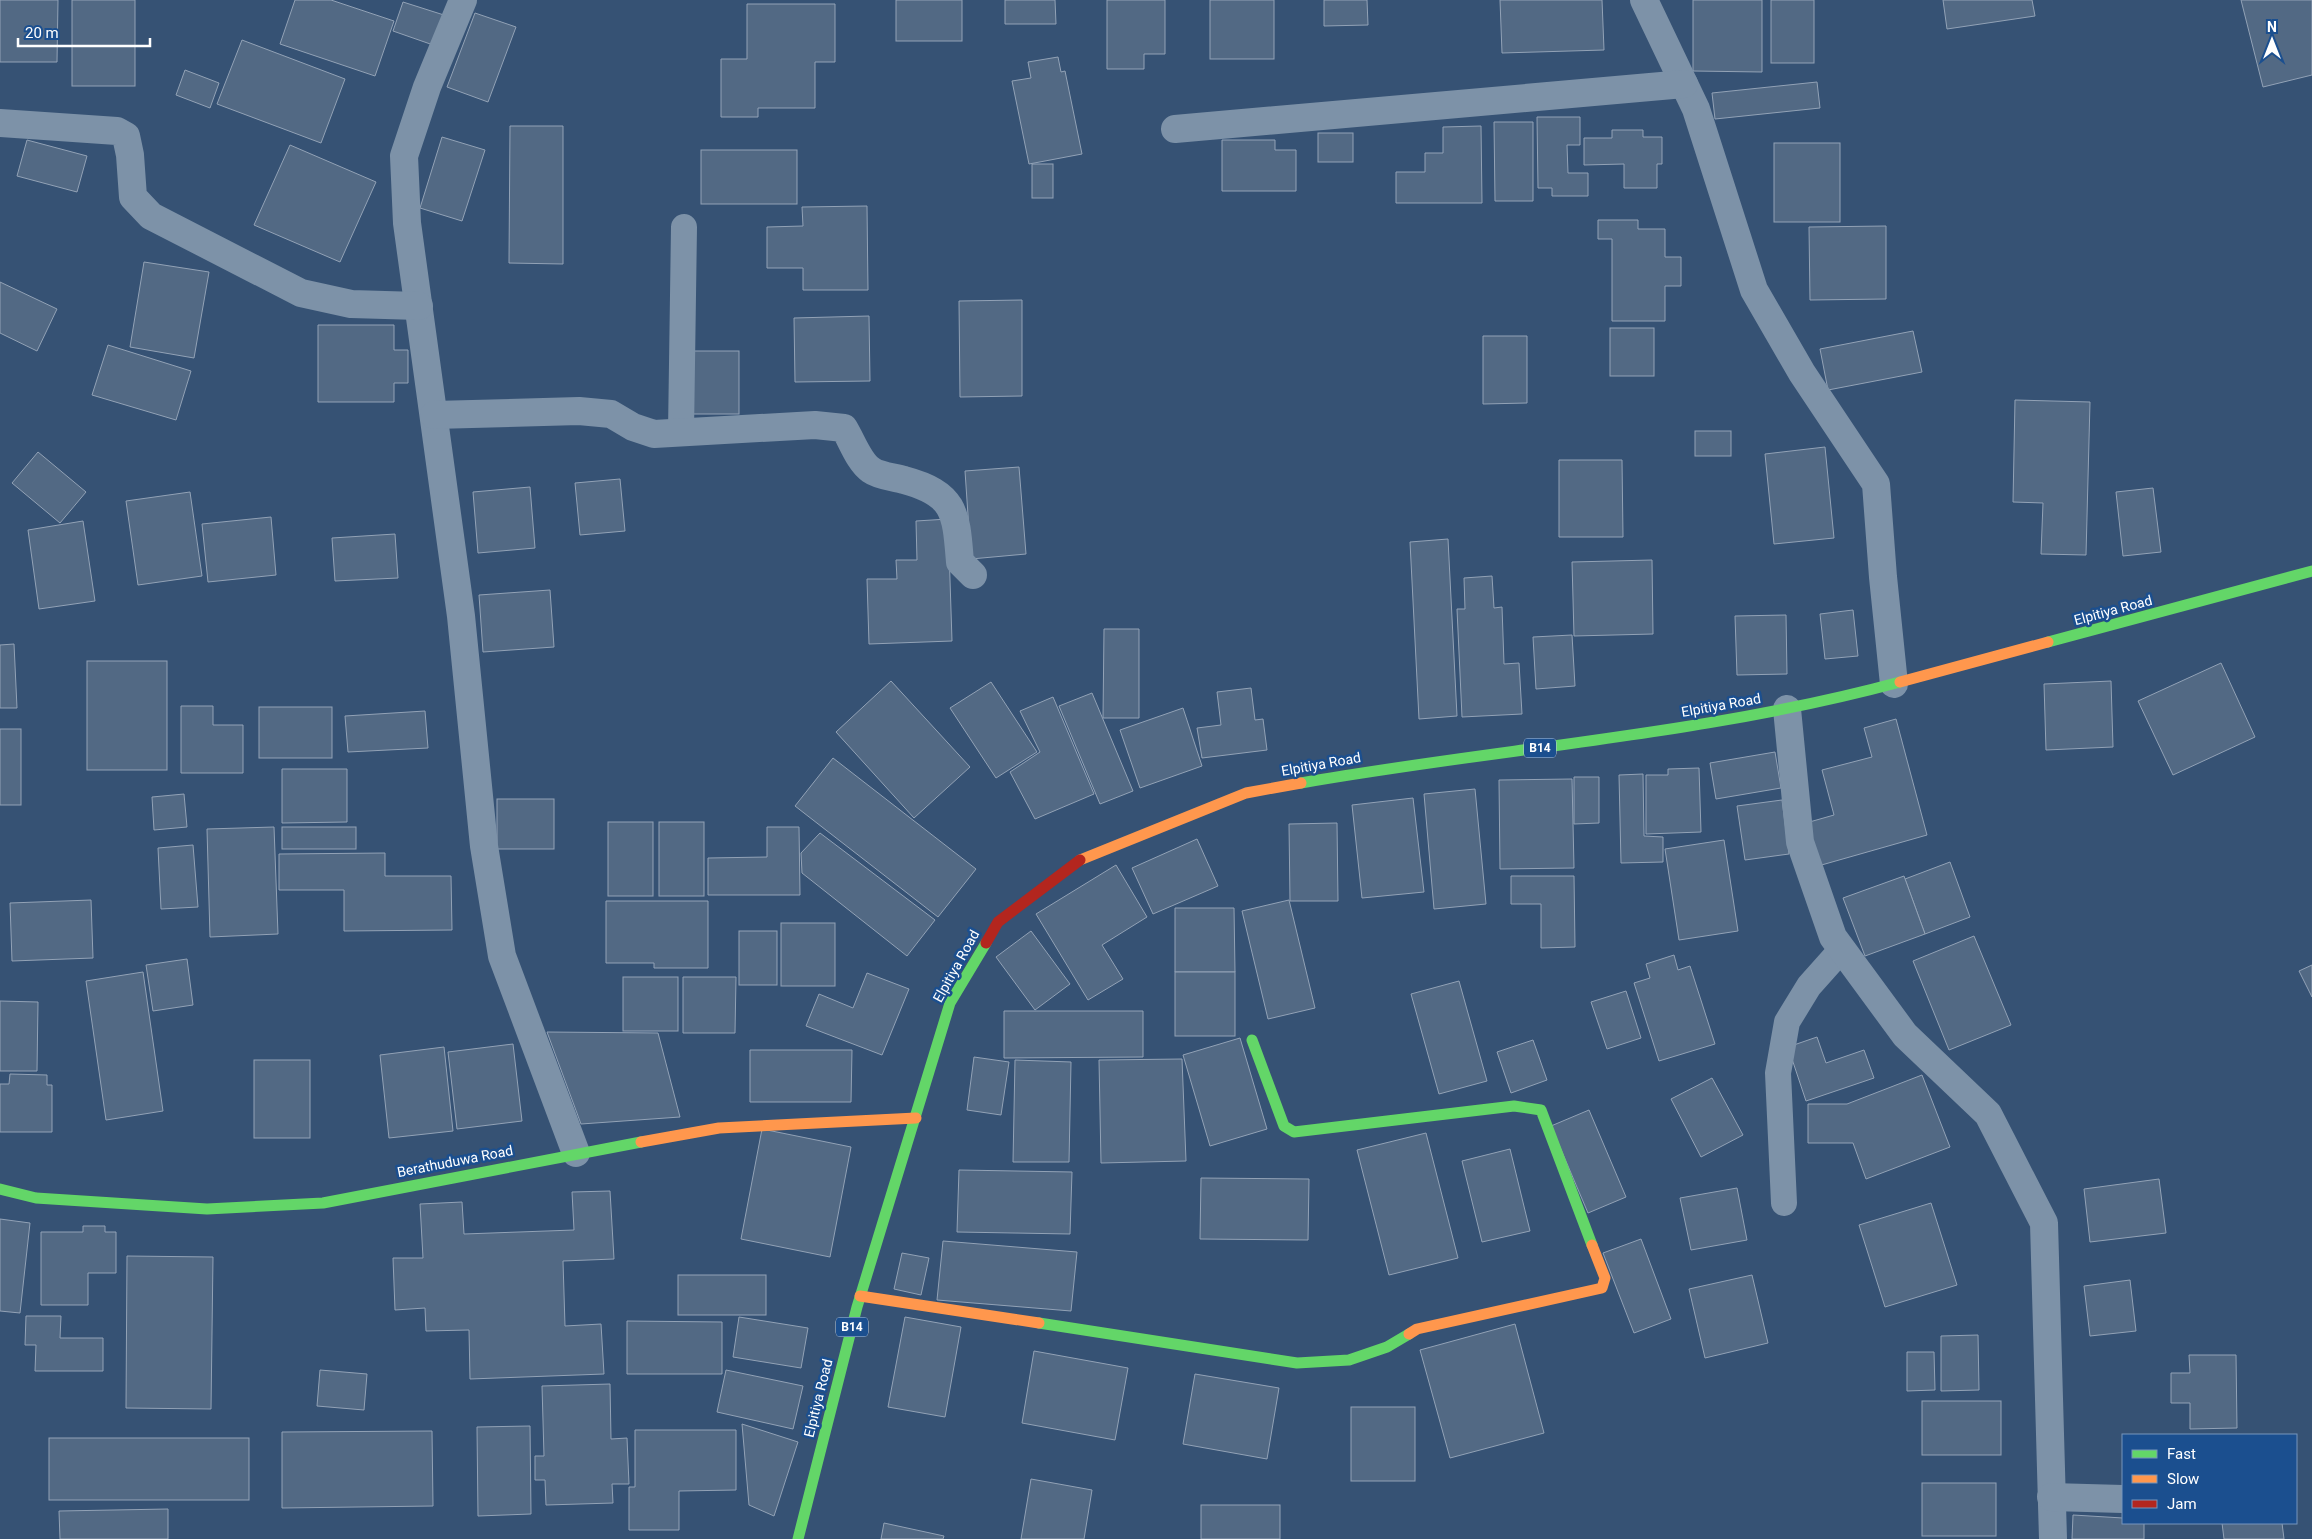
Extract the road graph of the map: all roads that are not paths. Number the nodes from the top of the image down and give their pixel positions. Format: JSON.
{"nodes":[{"id":1,"x":463,"y":0,"type":"edge"},
{"id":2,"x":1644,"y":0,"type":"edge"},
{"id":3,"x":1684,"y":84,"type":"junction"},
{"id":4,"x":0,"y":123,"type":"edge"},
{"id":5,"x":1174,"y":129,"type":"dead end"},
{"id":6,"x":684,"y":227,"type":"dead end"},
{"id":7,"x":420,"y":306,"type":"junction"},
{"id":8,"x":434,"y":415,"type":"junction"},
{"id":9,"x":682,"y":432,"type":"junction"},
{"id":10,"x":2312,"y":571,"type":"edge"},
{"id":11,"x":974,"y":575,"type":"dead end"},
{"id":12,"x":1894,"y":684,"type":"junction"},
{"id":13,"x":1786,"y":709,"type":"junction"},
{"id":14,"x":1842,"y":949,"type":"junction"},
{"id":15,"x":1252,"y":1040,"type":"dead end"},
{"id":16,"x":916,"y":1118,"type":"junction"},
{"id":17,"x":576,"y":1153,"type":"junction"},
{"id":18,"x":0,"y":1189,"type":"edge"},
{"id":19,"x":1784,"y":1203,"type":"dead end"},
{"id":20,"x":860,"y":1296,"type":"junction"},
{"id":21,"x":2052,"y":1498,"type":"junction"},
{"id":22,"x":2122,"y":1499,"type":"edge"},
{"id":23,"x":798,"y":1539,"type":"edge"},
{"id":24,"x":2052,"y":1539,"type":"edge"}],
"edges":[{"from":1,"to":7,"type":"street"},
{"from":2,"to":3,"type":"street"},
{"from":3,"to":5,"type":"street"},
{"from":3,"to":12,"type":"street"},
{"from":4,"to":7,"type":"street"},
{"from":6,"to":9,"type":"lane"},
{"from":7,"to":8,"type":"street"},
{"from":8,"to":9,"type":"street"},
{"from":8,"to":17,"type":"street"},
{"from":9,"to":11,"type":"street"},
{"from":10,"to":12,"type":"street","name":"Elpitiya Road","number":"B14"},
{"from":12,"to":13,"type":"street","name":"Elpitiya Road","number":"B14"},
{"from":13,"to":14,"type":"street"},
{"from":13,"to":16,"type":"street","name":"Elpitiya Road","number":"B14"},
{"from":14,"to":19,"type":"lane"},
{"from":14,"to":21,"type":"street"},
{"from":15,"to":20,"type":"street"},
{"from":16,"to":17,"type":"street","name":"Berathuduwa Road"},
{"from":16,"to":20,"type":"street","name":"Elpitiya Road","number":"B14"},
{"from":17,"to":18,"type":"street","name":"Berathuduwa Road"},
{"from":20,"to":23,"type":"street","name":"Elpitiya Road","number":"B14"},
{"from":21,"to":22,"type":"street"},
{"from":21,"to":24,"type":"street"}]}
